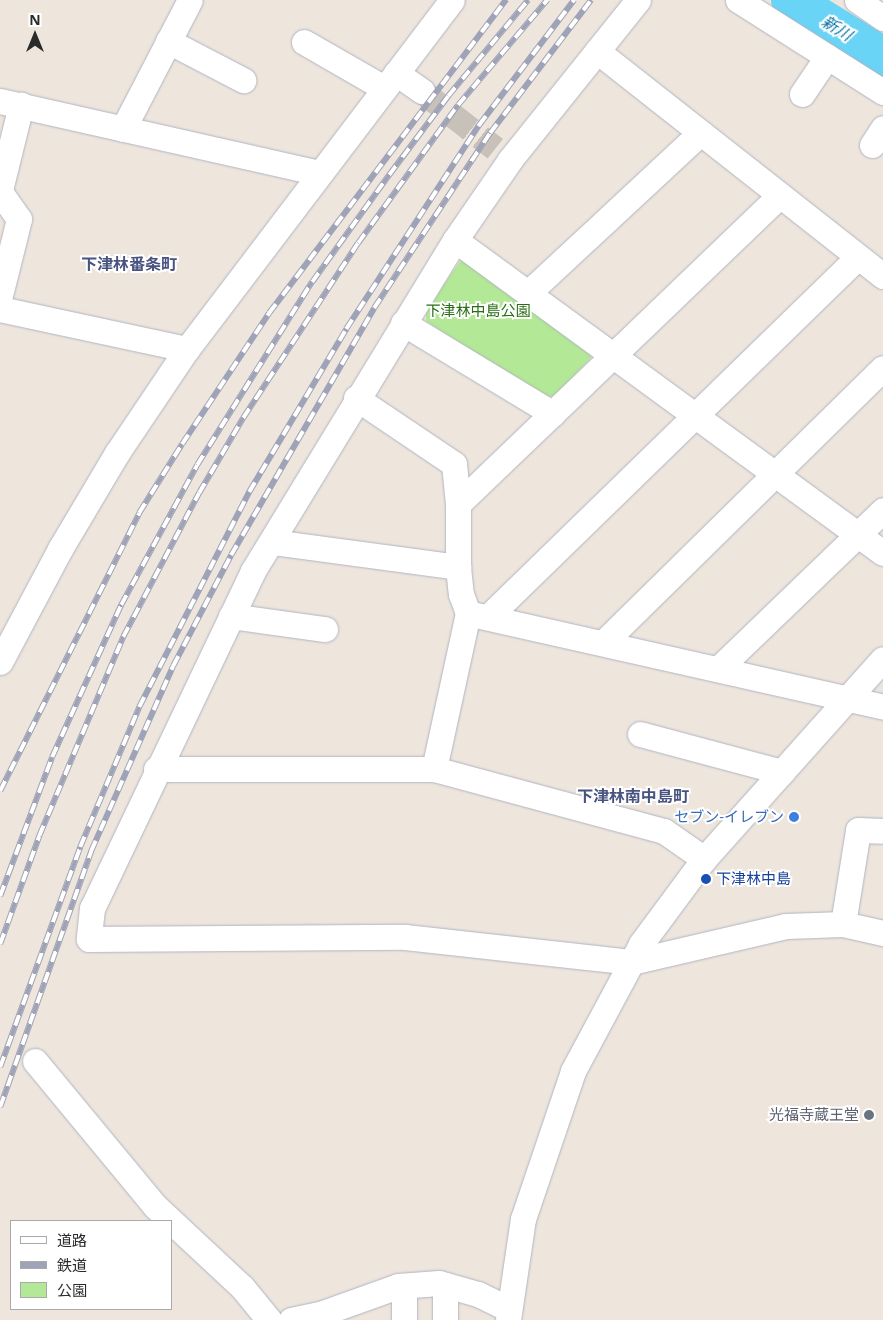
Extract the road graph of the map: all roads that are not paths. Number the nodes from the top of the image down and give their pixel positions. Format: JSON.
{"nodes":[{"id":1,"x":190,"y":0,"type":"edge"},
{"id":2,"x":452,"y":0,"type":"edge"},
{"id":3,"x":638,"y":0,"type":"edge"},
{"id":4,"x":738,"y":0,"type":"edge"},
{"id":5,"x":856,"y":0,"type":"edge"},
{"id":6,"x":883,"y":18,"type":"edge"},
{"id":7,"x":168,"y":41,"type":"junction"},
{"id":8,"x":304,"y":42,"type":"dead end"},
{"id":9,"x":597,"y":51,"type":"junction"},
{"id":10,"x":827,"y":57,"type":"junction"},
{"id":11,"x":243,"y":80,"type":"dead end"},
{"id":12,"x":390,"y":80,"type":"junction"},
{"id":13,"x":422,"y":91,"type":"tunnel mouth"},
{"id":14,"x":883,"y":92,"type":"edge"},
{"id":15,"x":802,"y":94,"type":"dead end"},
{"id":16,"x":10,"y":103,"type":"edge"},
{"id":17,"x":123,"y":129,"type":"junction"},
{"id":18,"x":700,"y":133,"type":"junction"},
{"id":19,"x":319,"y":173,"type":"junction"},
{"id":20,"x":0,"y":191,"type":"edge"},
{"id":21,"x":780,"y":195,"type":"junction"},
{"id":22,"x":455,"y":240,"type":"junction"},
{"id":23,"x":858,"y":257,"type":"junction"},
{"id":24,"x":883,"y":276,"type":"edge"},
{"id":25,"x":528,"y":293,"type":"junction"},
{"id":26,"x":0,"y":295,"type":"edge"},
{"id":27,"x":0,"y":309,"type":"edge"},
{"id":28,"x":404,"y":323,"type":"junction"},
{"id":29,"x":187,"y":349,"type":"junction"},
{"id":30,"x":613,"y":356,"type":"junction"},
{"id":31,"x":883,"y":368,"type":"edge"},
{"id":32,"x":356,"y":398,"type":"junction"},
{"id":33,"x":553,"y":414,"type":"junction"},
{"id":34,"x":695,"y":416,"type":"junction"},
{"id":35,"x":775,"y":474,"type":"junction"},
{"id":36,"x":458,"y":504,"type":"junction"},
{"id":37,"x":883,"y":510,"type":"edge"},
{"id":38,"x":858,"y":535,"type":"junction"},
{"id":39,"x":273,"y":542,"type":"junction"},
{"id":40,"x":883,"y":553,"type":"edge"},
{"id":41,"x":458,"y":567,"type":"junction"},
{"id":42,"x":478,"y":615,"type":"junction"},
{"id":43,"x":231,"y":616,"type":"junction"},
{"id":44,"x":325,"y":629,"type":"dead end"},
{"id":45,"x":603,"y":643,"type":"junction"},
{"id":46,"x":883,"y":659,"type":"edge"},
{"id":47,"x":0,"y":662,"type":"edge"},
{"id":48,"x":718,"y":669,"type":"junction"},
{"id":49,"x":846,"y":698,"type":"junction"},
{"id":50,"x":883,"y":707,"type":"edge"},
{"id":51,"x":640,"y":734,"type":"dead end"},
{"id":52,"x":434,"y":768,"type":"junction"},
{"id":53,"x":156,"y":769,"type":"junction"},
{"id":54,"x":782,"y":772,"type":"junction"},
{"id":55,"x":883,"y":831,"type":"edge"},
{"id":56,"x":704,"y":859,"type":"junction"},
{"id":57,"x":843,"y":924,"type":"junction"},
{"id":58,"x":883,"y":933,"type":"edge"},
{"id":59,"x":631,"y":962,"type":"junction"},
{"id":60,"x":35,"y":1061,"type":"dead end"},
{"id":61,"x":170,"y":1220,"type":"edge"},
{"id":62,"x":172,"y":1222,"type":"edge"},
{"id":63,"x":445,"y":1285,"type":"junction"},
{"id":64,"x":404,"y":1286,"type":"junction"},
{"id":65,"x":508,"y":1315,"type":"edge"},
{"id":66,"x":269,"y":1320,"type":"edge"},
{"id":67,"x":291,"y":1320,"type":"edge"},
{"id":68,"x":404,"y":1320,"type":"edge"},
{"id":69,"x":445,"y":1320,"type":"edge"}],
"edges":[{"from":1,"to":7,"type":"street"},
{"from":2,"to":12,"type":"street"},
{"from":3,"to":9,"type":"street"},
{"from":4,"to":10,"type":"street"},
{"from":5,"to":6,"type":"street"},
{"from":7,"to":11,"type":"street"},
{"from":7,"to":17,"type":"street"},
{"from":8,"to":12,"type":"street"},
{"from":9,"to":18,"type":"street"},
{"from":9,"to":22,"type":"street"},
{"from":10,"to":14,"type":"street"},
{"from":10,"to":15,"type":"street"},
{"from":12,"to":13,"type":"street"},
{"from":12,"to":19,"type":"street"},
{"from":16,"to":17,"type":"street"},
{"from":16,"to":20,"type":"street"},
{"from":17,"to":19,"type":"street"},
{"from":18,"to":21,"type":"street"},
{"from":18,"to":25,"type":"street"},
{"from":19,"to":29,"type":"street"},
{"from":20,"to":26,"type":"street"},
{"from":21,"to":23,"type":"street"},
{"from":21,"to":30,"type":"street"},
{"from":22,"to":25,"type":"street"},
{"from":22,"to":28,"type":"street"},
{"from":23,"to":24,"type":"street"},
{"from":23,"to":34,"type":"street"},
{"from":25,"to":30,"type":"street"},
{"from":27,"to":29,"type":"street"},
{"from":28,"to":32,"type":"street"},
{"from":28,"to":33,"type":"street"},
{"from":29,"to":47,"type":"street"},
{"from":30,"to":33,"type":"street"},
{"from":30,"to":34,"type":"street"},
{"from":31,"to":35,"type":"street"},
{"from":32,"to":36,"type":"street"},
{"from":32,"to":39,"type":"street"},
{"from":33,"to":36,"type":"street"},
{"from":34,"to":35,"type":"street"},
{"from":34,"to":42,"type":"street"},
{"from":35,"to":38,"type":"street"},
{"from":35,"to":45,"type":"street"},
{"from":36,"to":41,"type":"street"},
{"from":37,"to":38,"type":"street"},
{"from":38,"to":40,"type":"street"},
{"from":38,"to":48,"type":"street"},
{"from":39,"to":41,"type":"street"},
{"from":39,"to":43,"type":"street"},
{"from":41,"to":42,"type":"street"},
{"from":42,"to":45,"type":"street"},
{"from":42,"to":52,"type":"street"},
{"from":43,"to":44,"type":"street"},
{"from":43,"to":53,"type":"street"},
{"from":45,"to":48,"type":"street"},
{"from":46,"to":49,"type":"street"},
{"from":48,"to":49,"type":"street"},
{"from":49,"to":50,"type":"street"},
{"from":49,"to":54,"type":"street"},
{"from":51,"to":54,"type":"street"},
{"from":52,"to":53,"type":"street"},
{"from":52,"to":56,"type":"street"},
{"from":53,"to":59,"type":"street"},
{"from":54,"to":56,"type":"street"},
{"from":55,"to":57,"type":"street"},
{"from":56,"to":59,"type":"street"},
{"from":57,"to":58,"type":"street"},
{"from":57,"to":59,"type":"street"},
{"from":59,"to":65,"type":"street"},
{"from":60,"to":61,"type":"street"},
{"from":62,"to":66,"type":"street"},
{"from":63,"to":64,"type":"street"},
{"from":63,"to":65,"type":"street"},
{"from":63,"to":69,"type":"street"},
{"from":64,"to":67,"type":"street"},
{"from":64,"to":68,"type":"street"}]}
